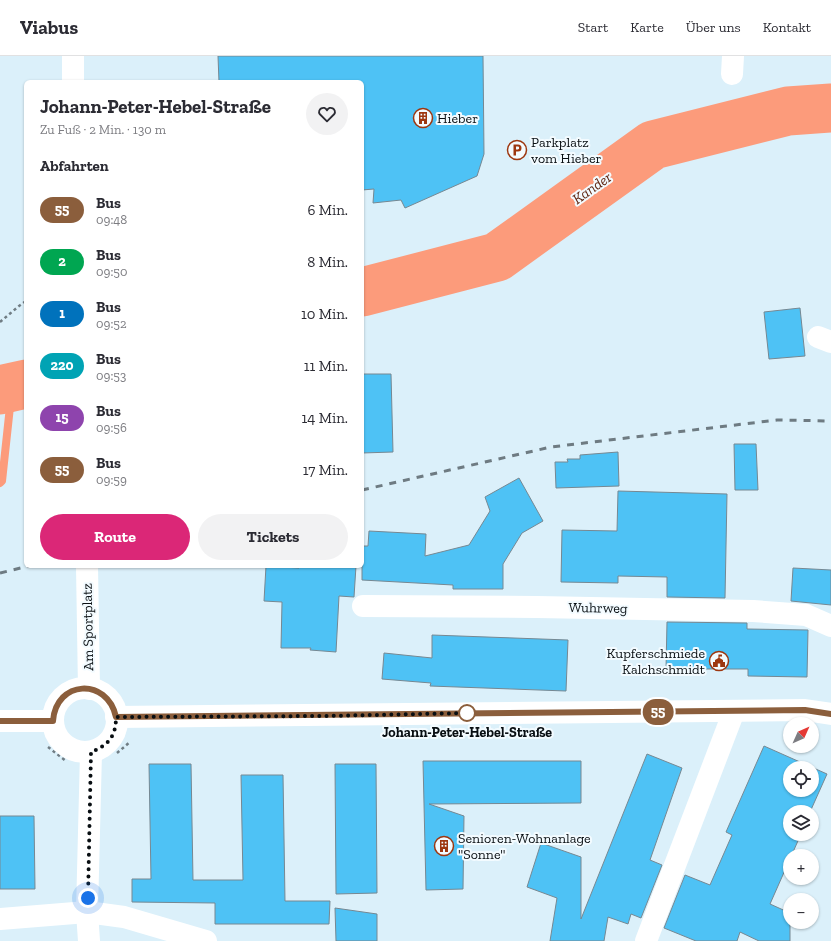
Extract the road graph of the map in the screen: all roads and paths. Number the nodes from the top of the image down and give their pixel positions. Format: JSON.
{"nodes":[{"id":1,"x":73,"y":56,"type":"edge"},
{"id":2,"x":73,"y":80,"type":"edge"},
{"id":3,"x":24,"y":302,"type":"edge"},
{"id":4,"x":0,"y":322,"type":"edge"},
{"id":5,"x":87,"y":568,"type":"edge"},
{"id":6,"x":363,"y":606,"type":"dead end"},
{"id":7,"x":831,"y":626,"type":"edge"},
{"id":8,"x":89,"y":689,"type":"junction"},
{"id":9,"x":734,"y":711,"type":"junction"},
{"id":10,"x":831,"y":714,"type":"edge"},
{"id":11,"x":116,"y":717,"type":"junction"},
{"id":12,"x":0,"y":721,"type":"edge"},
{"id":13,"x":53,"y":721,"type":"junction"},
{"id":14,"x":44,"y":745,"type":"dead end"},
{"id":15,"x":91,"y":759,"type":"junction"},
{"id":16,"x":87,"y":912,"type":"junction"},
{"id":17,"x":0,"y":919,"type":"edge"},
{"id":18,"x":89,"y":941,"type":"edge"},
{"id":19,"x":206,"y":941,"type":"edge"},
{"id":20,"x":646,"y":941,"type":"edge"}],
"edges":[{"from":1,"to":2,"type":"street"},
{"from":3,"to":4,"type":"path"},
{"from":5,"to":8,"type":"street","name":"Am Sportplatz"},
{"from":6,"to":7,"type":"street","name":"Wuhrweg"},
{"from":8,"to":11,"type":"street"},
{"from":8,"to":13,"type":"street"},
{"from":9,"to":10,"type":"street"},
{"from":9,"to":11,"type":"street"},
{"from":9,"to":20,"type":"street"},
{"from":11,"to":15,"type":"street"},
{"from":12,"to":13,"type":"street"},
{"from":13,"to":15,"type":"street"},
{"from":14,"to":15,"type":"path"},
{"from":15,"to":16,"type":"street"},
{"from":16,"to":17,"type":"street"},
{"from":16,"to":18,"type":"street"},
{"from":16,"to":19,"type":"street"}]}
